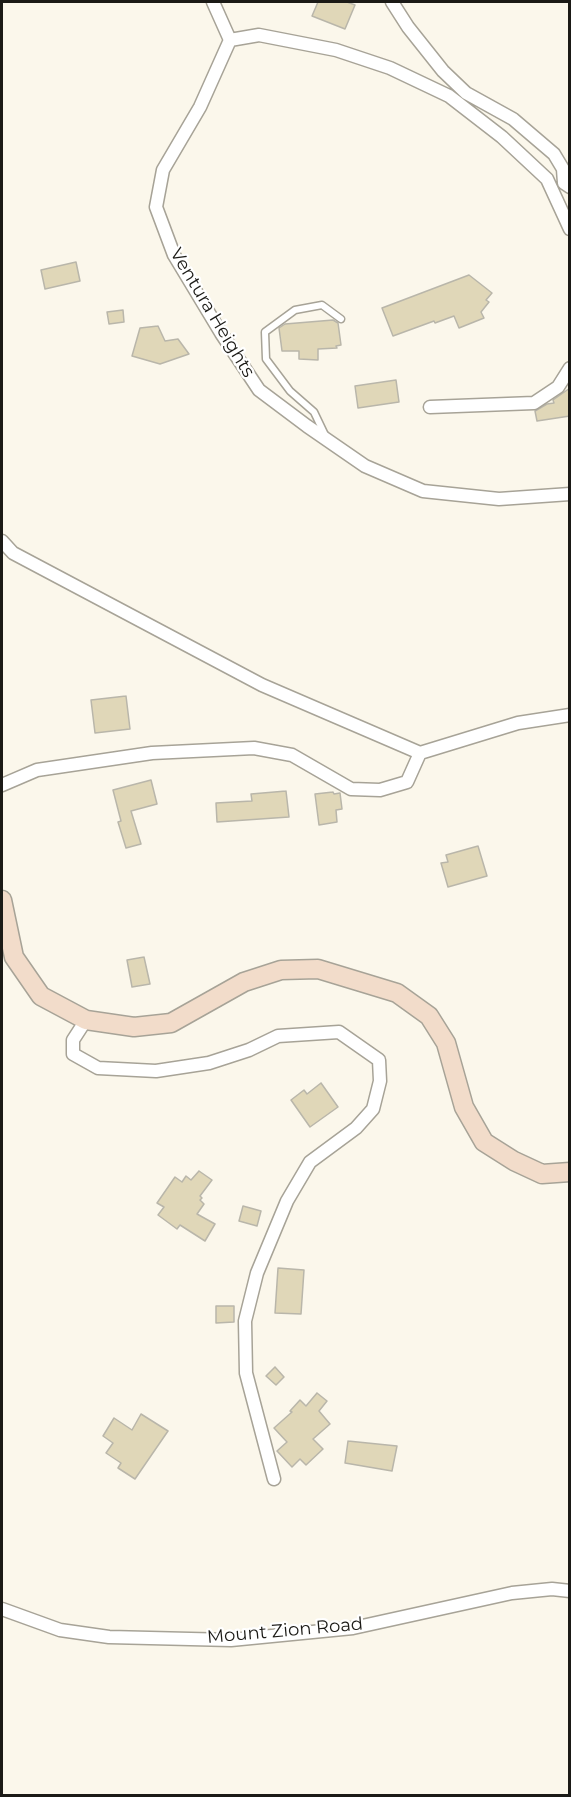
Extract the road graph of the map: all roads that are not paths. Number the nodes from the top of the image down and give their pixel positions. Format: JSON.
{"nodes":[{"id":1,"x":213,"y":2,"type":"edge"},
{"id":2,"x":392,"y":2,"type":"edge"},
{"id":3,"x":230,"y":40,"type":"junction"},
{"id":4,"x":570,"y":187,"type":"edge"},
{"id":5,"x":570,"y":193,"type":"edge"},
{"id":6,"x":556,"y":200,"type":"junction"},
{"id":7,"x":570,"y":229,"type":"edge"},
{"id":8,"x":340,"y":319,"type":"dead end"},
{"id":9,"x":570,"y":368,"type":"edge"},
{"id":10,"x":430,"y":407,"type":"dead end"},
{"id":11,"x":328,"y":441,"type":"junction"},
{"id":12,"x":570,"y":494,"type":"edge"},
{"id":13,"x":2,"y":541,"type":"edge"},
{"id":14,"x":570,"y":716,"type":"edge"},
{"id":15,"x":420,"y":753,"type":"junction"},
{"id":16,"x":2,"y":785,"type":"edge"},
{"id":17,"x":2,"y":900,"type":"edge"},
{"id":18,"x":86,"y":1020,"type":"junction"},
{"id":19,"x":570,"y":1172,"type":"edge"},
{"id":20,"x":274,"y":1479,"type":"dead end"},
{"id":21,"x":570,"y":1591,"type":"edge"},
{"id":22,"x":2,"y":1609,"type":"edge"}],
"edges":[{"from":1,"to":3,"type":"street"},
{"from":2,"to":4,"type":"street"},
{"from":3,"to":6,"type":"street"},
{"from":3,"to":11,"type":"street","name":"Ventura Heights"},
{"from":5,"to":6,"type":"street"},
{"from":6,"to":7,"type":"street"},
{"from":8,"to":11,"type":"lane"},
{"from":9,"to":10,"type":"street"},
{"from":11,"to":12,"type":"street","name":"Ventura Heights"},
{"from":13,"to":15,"type":"street"},
{"from":14,"to":15,"type":"street"},
{"from":15,"to":16,"type":"street"},
{"from":17,"to":18,"type":"main road"},
{"from":18,"to":19,"type":"main road"},
{"from":18,"to":20,"type":"street"},
{"from":21,"to":22,"type":"street","name":"Mount Zion Road"}]}
